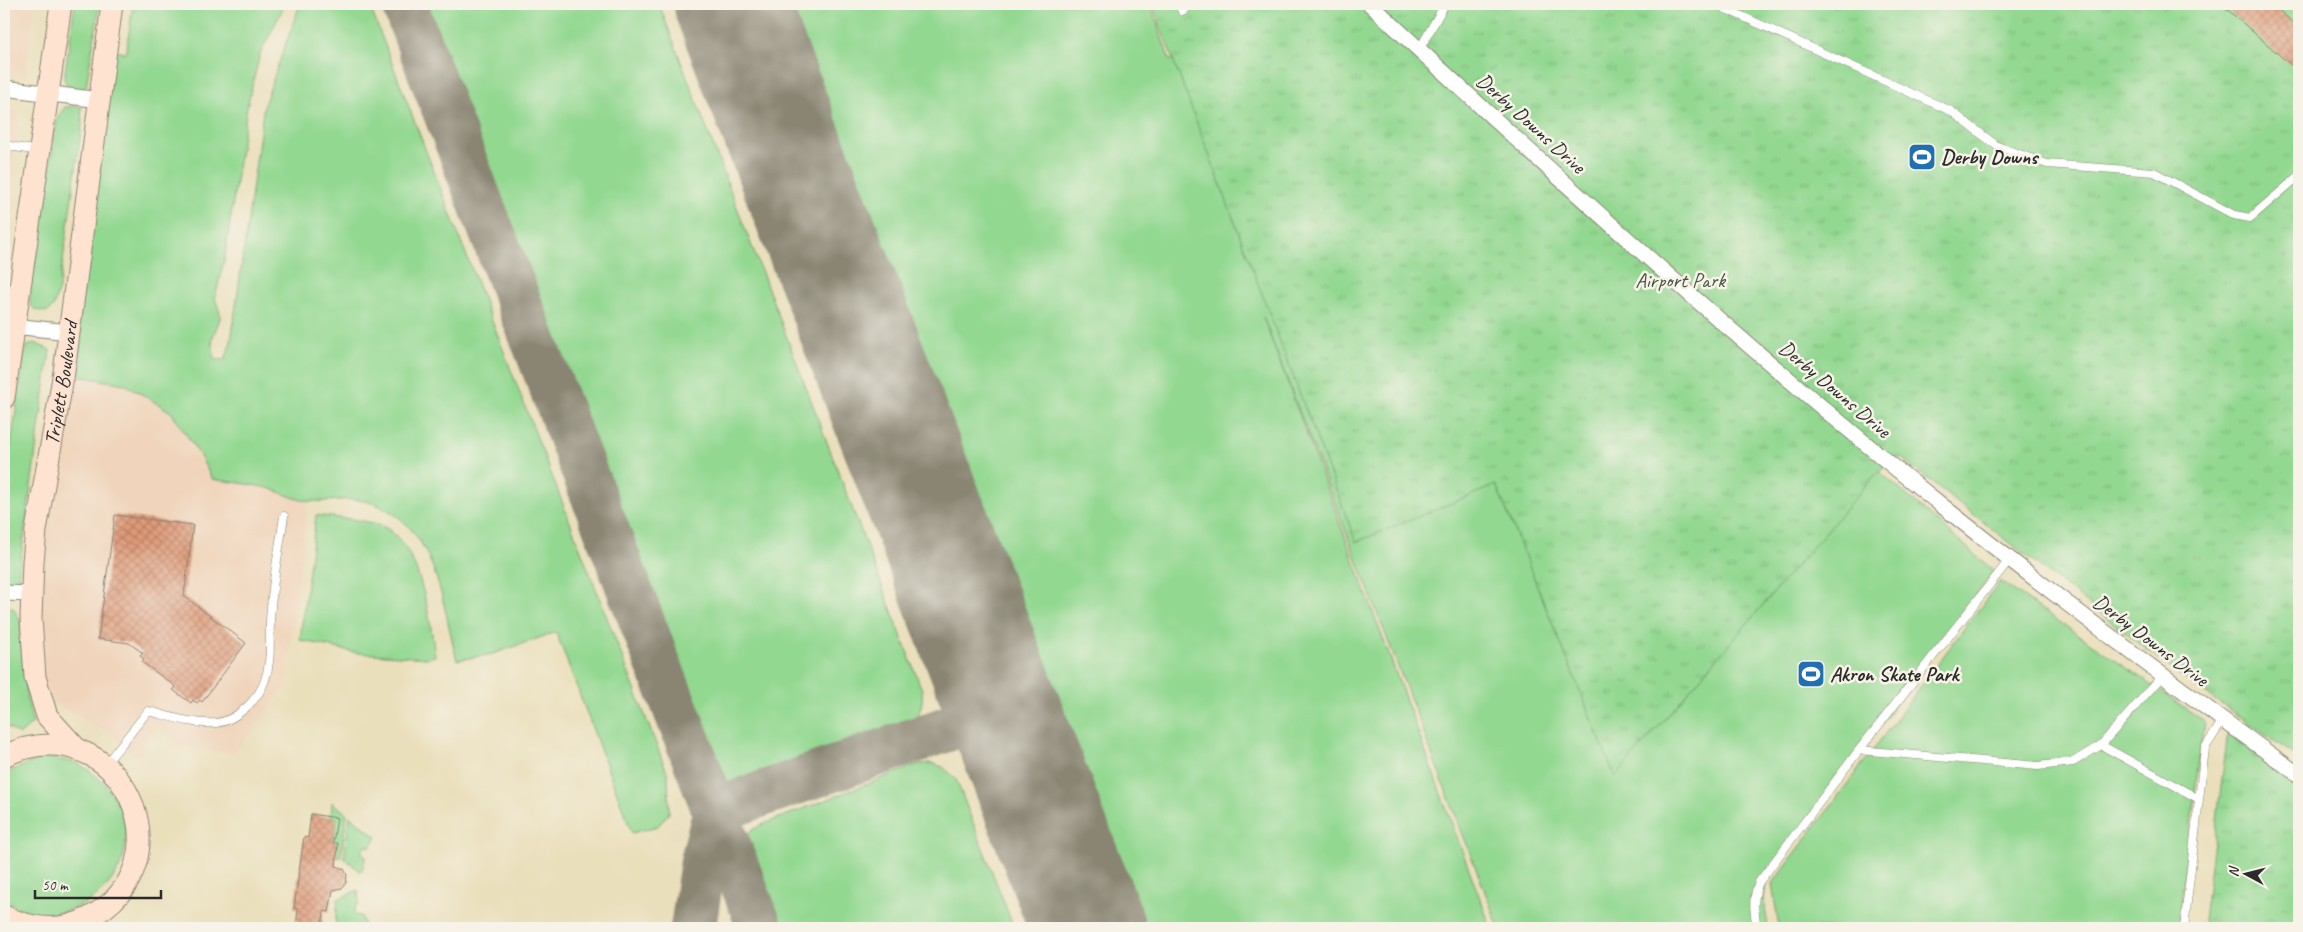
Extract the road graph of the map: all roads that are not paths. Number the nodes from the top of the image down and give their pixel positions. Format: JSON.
{"nodes":[{"id":1,"x":61,"y":4,"type":"edge"},
{"id":2,"x":112,"y":4,"type":"edge"},
{"id":3,"x":1178,"y":4,"type":"edge"},
{"id":4,"x":1191,"y":4,"type":"edge"},
{"id":5,"x":1370,"y":4,"type":"edge"},
{"id":6,"x":1445,"y":4,"type":"edge"},
{"id":7,"x":1715,"y":4,"type":"edge"},
{"id":8,"x":1419,"y":50,"type":"junction"},
{"id":9,"x":4,"y":88,"type":"edge"},
{"id":10,"x":48,"y":94,"type":"junction"},
{"id":11,"x":100,"y":100,"type":"junction"},
{"id":12,"x":4,"y":145,"type":"edge"},
{"id":13,"x":40,"y":151,"type":"junction"},
{"id":14,"x":2299,"y":176,"type":"edge"},
{"id":15,"x":9,"y":326,"type":"edge"},
{"id":16,"x":69,"y":332,"type":"junction"},
{"id":17,"x":4,"y":398,"type":"edge"},
{"id":18,"x":284,"y":516,"type":"dead end"},
{"id":19,"x":2010,"y":559,"type":"junction"},
{"id":20,"x":4,"y":593,"type":"edge"},
{"id":21,"x":32,"y":594,"type":"junction"},
{"id":22,"x":2162,"y":676,"type":"junction"},
{"id":23,"x":2223,"y":720,"type":"junction"},
{"id":24,"x":2101,"y":745,"type":"junction"},
{"id":25,"x":77,"y":749,"type":"junction"},
{"id":26,"x":1859,"y":750,"type":"junction"},
{"id":27,"x":4,"y":756,"type":"edge"},
{"id":28,"x":105,"y":765,"type":"junction"},
{"id":29,"x":2299,"y":775,"type":"edge"},
{"id":30,"x":2199,"y":799,"type":"junction"},
{"id":31,"x":4,"y":916,"type":"edge"},
{"id":32,"x":78,"y":924,"type":"edge"},
{"id":33,"x":1757,"y":928,"type":"edge"},
{"id":34,"x":2184,"y":928,"type":"edge"}],
"edges":[{"from":1,"to":10,"type":"main road"},
{"from":2,"to":11,"type":"main road","name":"Triplett Boulevard"},
{"from":3,"to":4,"type":"lane"},
{"from":5,"to":8,"type":"street","name":"Derby Downs Drive"},
{"from":6,"to":8,"type":"lane"},
{"from":7,"to":14,"type":"lane"},
{"from":8,"to":19,"type":"street","name":"Derby Downs Drive"},
{"from":9,"to":10,"type":"street"},
{"from":10,"to":11,"type":"street"},
{"from":10,"to":13,"type":"main road"},
{"from":11,"to":16,"type":"main road","name":"Triplett Boulevard"},
{"from":12,"to":13,"type":"lane"},
{"from":13,"to":15,"type":"main road"},
{"from":15,"to":16,"type":"street"},
{"from":15,"to":17,"type":"main road"},
{"from":16,"to":21,"type":"main road","name":"Triplett Boulevard"},
{"from":18,"to":28,"type":"lane"},
{"from":19,"to":22,"type":"street","name":"Derby Downs Drive"},
{"from":19,"to":26,"type":"lane"},
{"from":20,"to":21,"type":"street"},
{"from":21,"to":25,"type":"main road","name":"Triplett Boulevard"},
{"from":22,"to":23,"type":"street","name":"Derby Downs Drive"},
{"from":22,"to":24,"type":"lane"},
{"from":23,"to":29,"type":"street","name":"Derby Downs Drive"},
{"from":23,"to":30,"type":"lane"},
{"from":24,"to":26,"type":"lane"},
{"from":24,"to":30,"type":"lane"},
{"from":25,"to":27,"type":"main road"},
{"from":25,"to":28,"type":"main road"},
{"from":26,"to":33,"type":"lane"},
{"from":28,"to":32,"type":"main road"},
{"from":30,"to":34,"type":"lane"},
{"from":31,"to":32,"type":"main road"}]}
